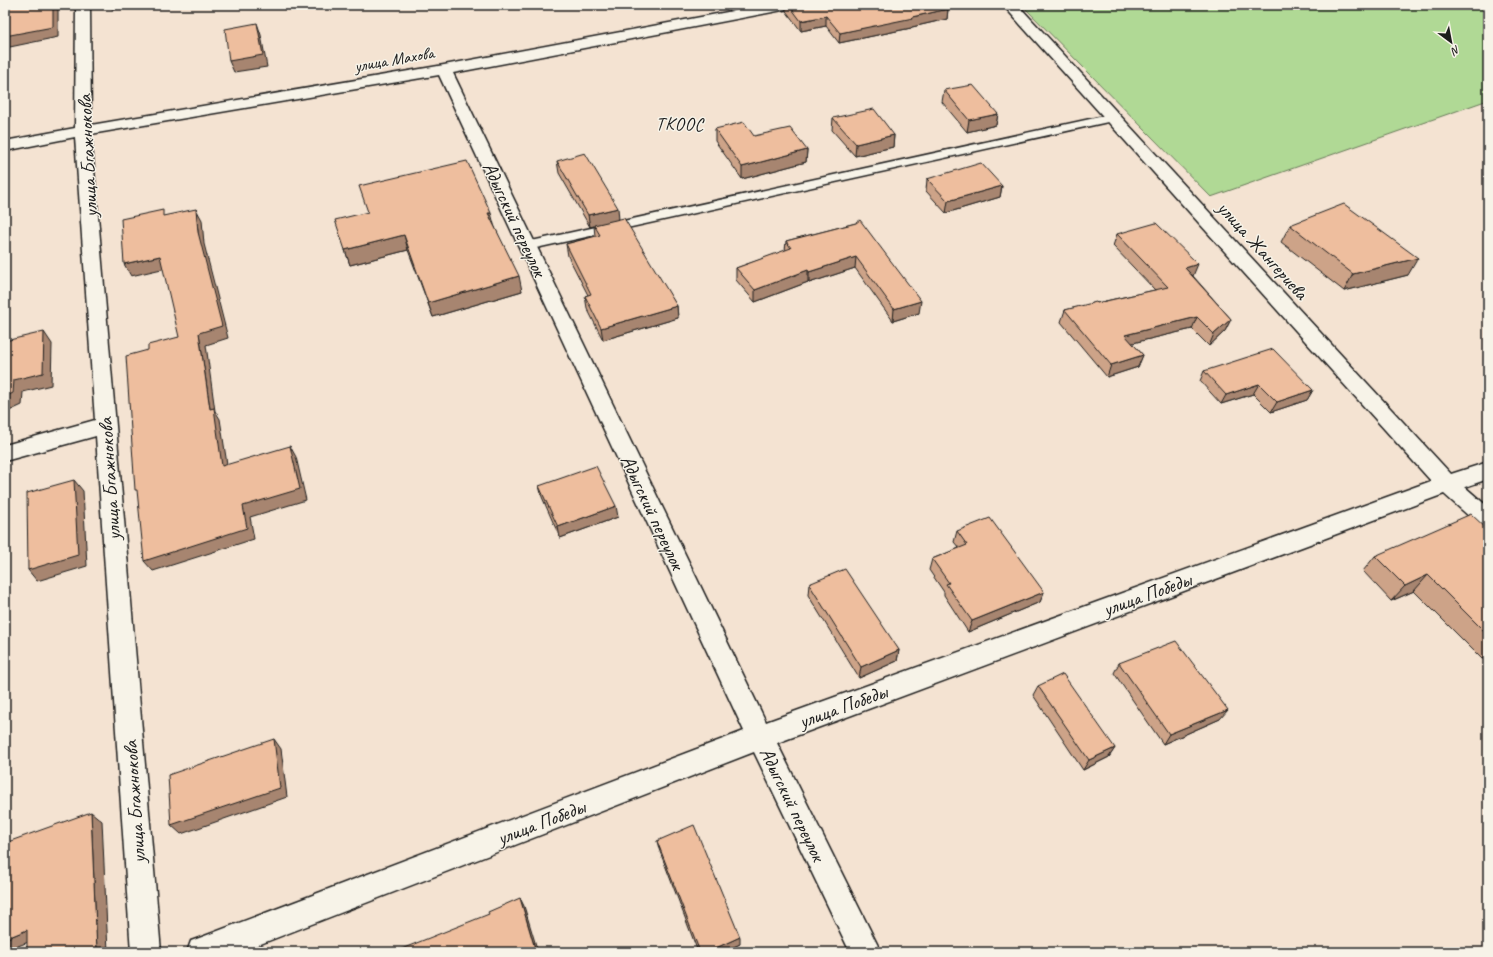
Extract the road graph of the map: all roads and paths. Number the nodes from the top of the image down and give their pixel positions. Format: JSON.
{"nodes":[{"id":1,"x":83,"y":5,"type":"edge"},
{"id":2,"x":788,"y":5,"type":"edge"},
{"id":3,"x":1010,"y":5,"type":"edge"},
{"id":4,"x":444,"y":70,"type":"junction"},
{"id":5,"x":1113,"y":118,"type":"junction"},
{"id":6,"x":83,"y":131,"type":"junction"},
{"id":7,"x":5,"y":146,"type":"edge"},
{"id":8,"x":527,"y":246,"type":"junction"},
{"id":9,"x":105,"y":425,"type":"junction"},
{"id":10,"x":5,"y":453,"type":"edge"},
{"id":11,"x":1488,"y":470,"type":"edge"},
{"id":12,"x":1447,"y":484,"type":"junction"},
{"id":13,"x":1488,"y":520,"type":"edge"},
{"id":14,"x":760,"y":737,"type":"junction"},
{"id":15,"x":146,"y":952,"type":"edge"},
{"id":16,"x":202,"y":952,"type":"edge"},
{"id":17,"x":866,"y":952,"type":"edge"}],
"edges":[{"from":1,"to":6,"type":"street","name":"улица Бгажнокова"},
{"from":2,"to":4,"type":"street","name":"улица Махова"},
{"from":3,"to":5,"type":"street","name":"улица Жангериева"},
{"from":4,"to":6,"type":"street","name":"улица Махова"},
{"from":4,"to":8,"type":"street","name":"Адыгский переулок"},
{"from":5,"to":8,"type":"lane"},
{"from":5,"to":12,"type":"street","name":"улица Жангериева"},
{"from":6,"to":7,"type":"street","name":"улица Махова"},
{"from":6,"to":9,"type":"street","name":"улица Бгажнокова"},
{"from":8,"to":14,"type":"street","name":"Адыгский переулок"},
{"from":9,"to":10,"type":"street"},
{"from":9,"to":15,"type":"street","name":"улица Бгажнокова"},
{"from":11,"to":12,"type":"street","name":"улица Победы"},
{"from":12,"to":13,"type":"street","name":"улица Жангериева"},
{"from":12,"to":14,"type":"street","name":"улица Победы"},
{"from":14,"to":16,"type":"street","name":"улица Победы"},
{"from":14,"to":17,"type":"street","name":"Адыгский переулок"}]}
